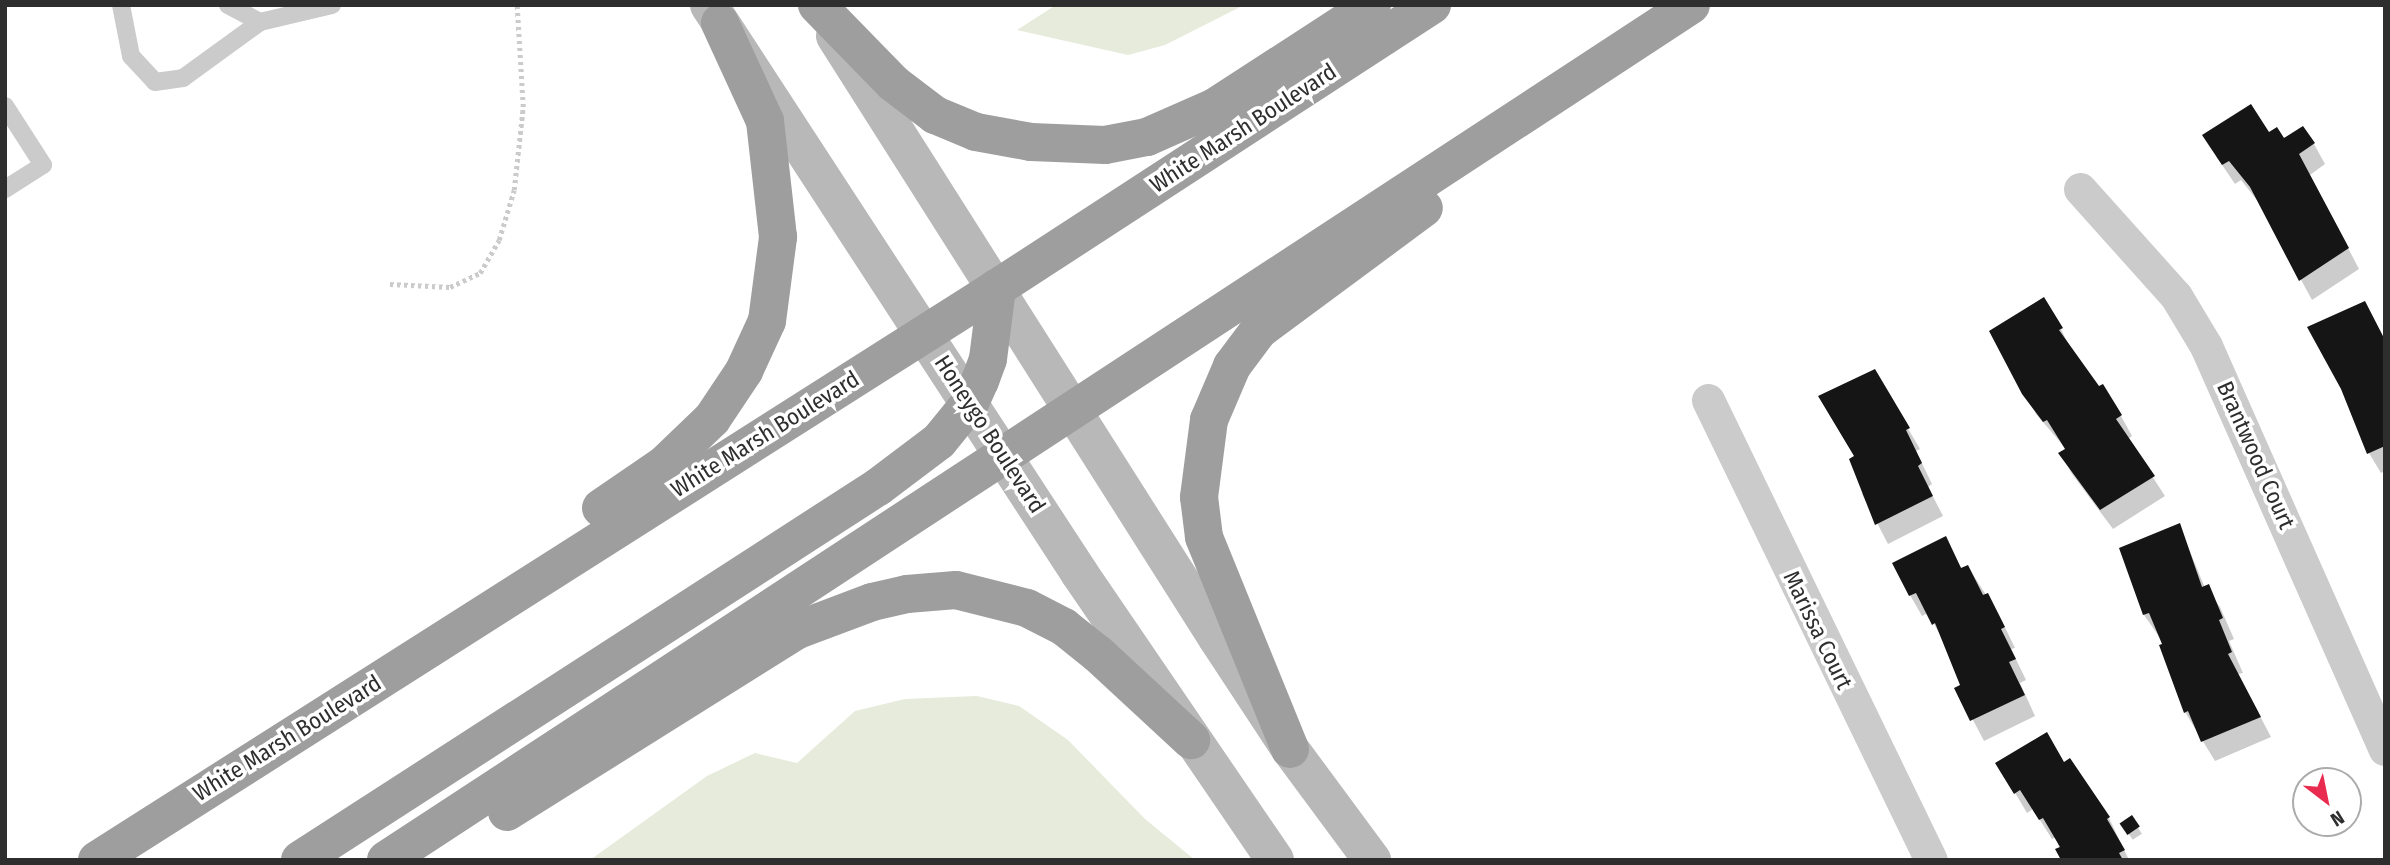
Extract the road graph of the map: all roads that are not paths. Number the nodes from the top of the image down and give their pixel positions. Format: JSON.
{"nodes":[{"id":1,"x":121,"y":5,"type":"edge"},
{"id":2,"x":228,"y":5,"type":"edge"},
{"id":3,"x":332,"y":5,"type":"edge"},
{"id":4,"x":816,"y":5,"type":"edge"},
{"id":5,"x":1372,"y":5,"type":"edge"},
{"id":6,"x":1432,"y":5,"type":"edge"},
{"id":7,"x":1691,"y":5,"type":"edge"},
{"id":8,"x":1699,"y":5,"type":"edge"},
{"id":9,"x":715,"y":14,"type":"edge"},
{"id":10,"x":260,"y":22,"type":"junction"},
{"id":11,"x":5,"y":106,"type":"edge"},
{"id":12,"x":5,"y":189,"type":"edge"},
{"id":13,"x":2081,"y":189,"type":"dead end"},
{"id":14,"x":997,"y":288,"type":"junction"},
{"id":15,"x":925,"y":333,"type":"junction"},
{"id":16,"x":1708,"y":400,"type":"dead end"},
{"id":17,"x":970,"y":403,"type":"junction"},
{"id":18,"x":1072,"y":410,"type":"junction"},
{"id":19,"x":1004,"y":454,"type":"junction"},
{"id":20,"x":1191,"y":740,"type":"junction"},
{"id":21,"x":1290,"y":749,"type":"junction"},
{"id":22,"x":2385,"y":749,"type":"edge"},
{"id":23,"x":247,"y":762,"type":"junction"},
{"id":24,"x":97,"y":860,"type":"edge"},
{"id":25,"x":300,"y":860,"type":"edge"},
{"id":26,"x":386,"y":860,"type":"edge"},
{"id":27,"x":431,"y":860,"type":"edge"},
{"id":28,"x":1275,"y":860,"type":"edge"},
{"id":29,"x":1372,"y":860,"type":"edge"},
{"id":30,"x":1931,"y":860,"type":"edge"}],
"edges":[{"from":1,"to":10,"type":"lane"},
{"from":2,"to":10,"type":"lane"},
{"from":3,"to":10,"type":"lane"},
{"from":4,"to":5,"type":"highway"},
{"from":4,"to":14,"type":"main road"},
{"from":6,"to":14,"type":"highway","name":"White Marsh Boulevard"},
{"from":7,"to":18,"type":"highway"},
{"from":8,"to":21,"type":"highway"},
{"from":9,"to":15,"type":"main road","name":"Honeygo Boulevard"},
{"from":9,"to":23,"type":"highway"},
{"from":11,"to":12,"type":"lane"},
{"from":13,"to":22,"type":"street","name":"Brantwood Court"},
{"from":14,"to":15,"type":"highway","name":"White Marsh Boulevard"},
{"from":14,"to":17,"type":"highway"},
{"from":14,"to":18,"type":"main road"},
{"from":15,"to":17,"type":"main road","name":"Honeygo Boulevard"},
{"from":15,"to":23,"type":"highway","name":"White Marsh Boulevard"},
{"from":16,"to":30,"type":"street","name":"Marissa Court"},
{"from":17,"to":19,"type":"main road","name":"Honeygo Boulevard"},
{"from":17,"to":25,"type":"highway"},
{"from":18,"to":19,"type":"highway"},
{"from":18,"to":21,"type":"main road"},
{"from":19,"to":20,"type":"main road","name":"Honeygo Boulevard"},
{"from":19,"to":26,"type":"highway"},
{"from":20,"to":27,"type":"highway"},
{"from":20,"to":28,"type":"main road","name":"Honeygo Boulevard"},
{"from":21,"to":29,"type":"main road"},
{"from":23,"to":24,"type":"highway","name":"White Marsh Boulevard"}]}
